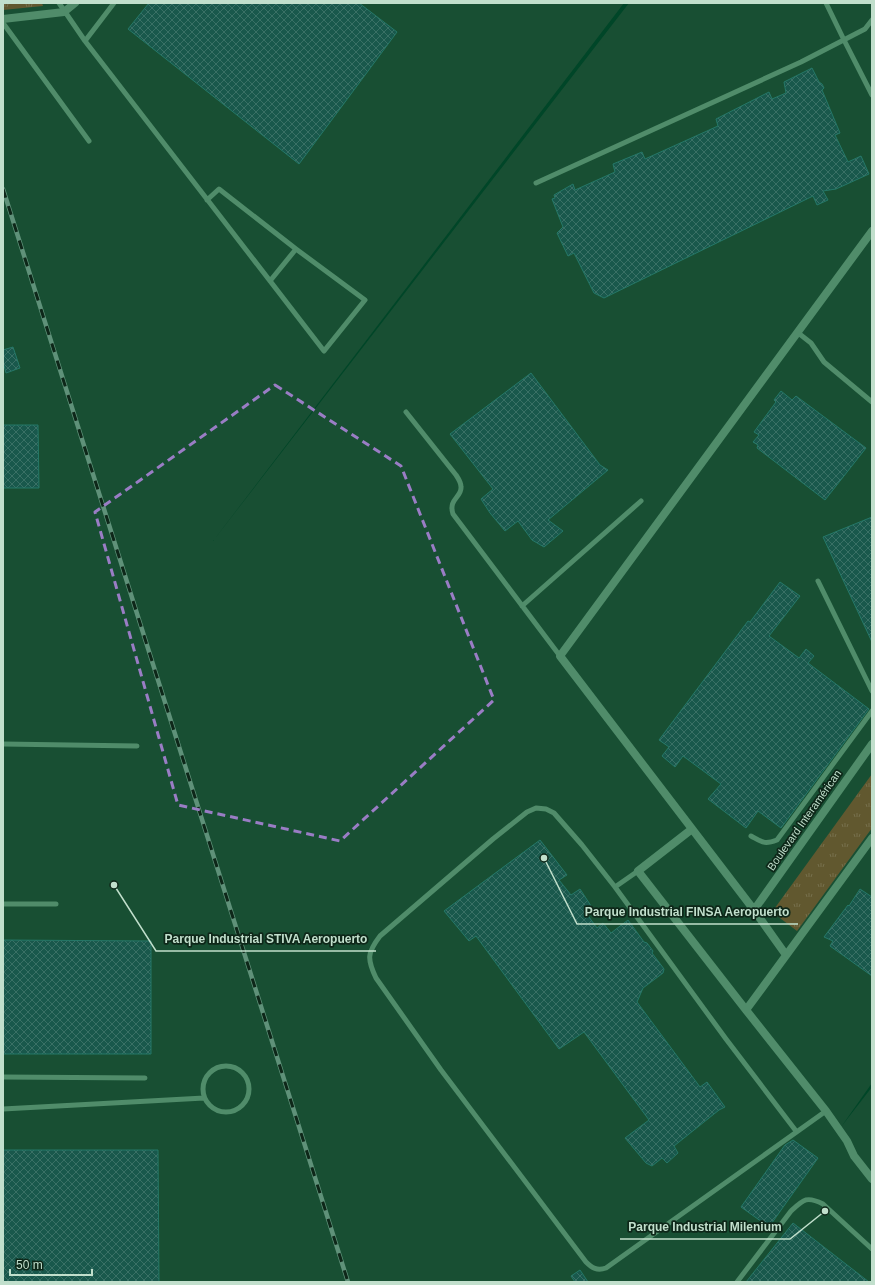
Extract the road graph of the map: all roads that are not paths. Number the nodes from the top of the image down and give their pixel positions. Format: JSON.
{"nodes":[{"id":1,"x":59,"y":3,"type":"edge"},
{"id":2,"x":75,"y":3,"type":"edge"},
{"id":3,"x":114,"y":3,"type":"edge"},
{"id":4,"x":826,"y":3,"type":"edge"},
{"id":5,"x":64,"y":12,"type":"junction"},
{"id":6,"x":3,"y":19,"type":"edge"},
{"id":7,"x":872,"y":20,"type":"edge"},
{"id":8,"x":3,"y":23,"type":"edge"},
{"id":9,"x":844,"y":40,"type":"junction"},
{"id":10,"x":85,"y":41,"type":"junction"},
{"id":11,"x":872,"y":95,"type":"edge"},
{"id":12,"x":89,"y":141,"type":"dead end"},
{"id":13,"x":536,"y":184,"type":"dead end"},
{"id":14,"x":207,"y":200,"type":"junction"},
{"id":15,"x":872,"y":231,"type":"edge"},
{"id":16,"x":296,"y":249,"type":"junction"},
{"id":17,"x":270,"y":281,"type":"junction"},
{"id":18,"x":797,"y":332,"type":"junction"},
{"id":19,"x":872,"y":402,"type":"edge"},
{"id":20,"x":406,"y":412,"type":"dead end"},
{"id":21,"x":641,"y":501,"type":"dead end"},
{"id":22,"x":818,"y":581,"type":"dead end"},
{"id":23,"x":522,"y":606,"type":"junction"},
{"id":24,"x":560,"y":656,"type":"junction"},
{"id":25,"x":872,"y":691,"type":"edge"},
{"id":26,"x":872,"y":711,"type":"edge"},
{"id":27,"x":3,"y":744,"type":"edge"},
{"id":28,"x":872,"y":744,"type":"edge"},
{"id":29,"x":137,"y":746,"type":"dead end"},
{"id":30,"x":692,"y":829,"type":"junction"},
{"id":31,"x":752,"y":836,"type":"dead end"},
{"id":32,"x":872,"y":838,"type":"edge"},
{"id":33,"x":638,"y":871,"type":"junction"},
{"id":34,"x":615,"y":887,"type":"junction"},
{"id":35,"x":3,"y":904,"type":"edge"},
{"id":36,"x":56,"y":904,"type":"dead end"},
{"id":37,"x":754,"y":910,"type":"junction"},
{"id":38,"x":786,"y":955,"type":"junction"},
{"id":39,"x":746,"y":1010,"type":"junction"},
{"id":40,"x":3,"y":1076,"type":"edge"},
{"id":41,"x":145,"y":1078,"type":"dead end"},
{"id":42,"x":204,"y":1098,"type":"junction"},
{"id":43,"x":3,"y":1109,"type":"edge"},
{"id":44,"x":826,"y":1111,"type":"junction"},
{"id":45,"x":796,"y":1131,"type":"junction"},
{"id":46,"x":872,"y":1179,"type":"edge"},
{"id":47,"x":872,"y":1249,"type":"edge"},
{"id":48,"x":737,"y":1282,"type":"edge"}],
"edges":[{"from":1,"to":5,"type":"lane"},
{"from":2,"to":5,"type":"street"},
{"from":3,"to":10,"type":"lane"},
{"from":4,"to":9,"type":"lane"},
{"from":5,"to":6,"type":"street"},
{"from":5,"to":10,"type":"lane"},
{"from":7,"to":9,"type":"lane"},
{"from":8,"to":12,"type":"lane"},
{"from":9,"to":11,"type":"lane"},
{"from":9,"to":13,"type":"lane"},
{"from":10,"to":14,"type":"lane"},
{"from":14,"to":16,"type":"lane"},
{"from":14,"to":17,"type":"lane"},
{"from":15,"to":18,"type":"street"},
{"from":16,"to":17,"type":"lane"},
{"from":16,"to":17,"type":"lane"},
{"from":18,"to":19,"type":"lane"},
{"from":18,"to":24,"type":"street"},
{"from":20,"to":23,"type":"lane"},
{"from":21,"to":23,"type":"lane"},
{"from":22,"to":25,"type":"lane"},
{"from":23,"to":24,"type":"lane"},
{"from":24,"to":30,"type":"street"},
{"from":26,"to":31,"type":"lane"},
{"from":27,"to":29,"type":"lane"},
{"from":28,"to":37,"type":"street","name":"Boulevard Interamérican"},
{"from":30,"to":33,"type":"street"},
{"from":30,"to":37,"type":"street"},
{"from":32,"to":38,"type":"street"},
{"from":33,"to":34,"type":"lane"},
{"from":33,"to":39,"type":"street"},
{"from":34,"to":45,"type":"lane"},
{"from":34,"to":45,"type":"lane"},
{"from":35,"to":36,"type":"lane"},
{"from":37,"to":38,"type":"street"},
{"from":38,"to":39,"type":"street"},
{"from":39,"to":44,"type":"street"},
{"from":40,"to":41,"type":"lane"},
{"from":42,"to":42,"type":"lane"},
{"from":42,"to":43,"type":"lane"},
{"from":44,"to":45,"type":"lane"},
{"from":44,"to":46,"type":"street"},
{"from":47,"to":48,"type":"lane"}]}
